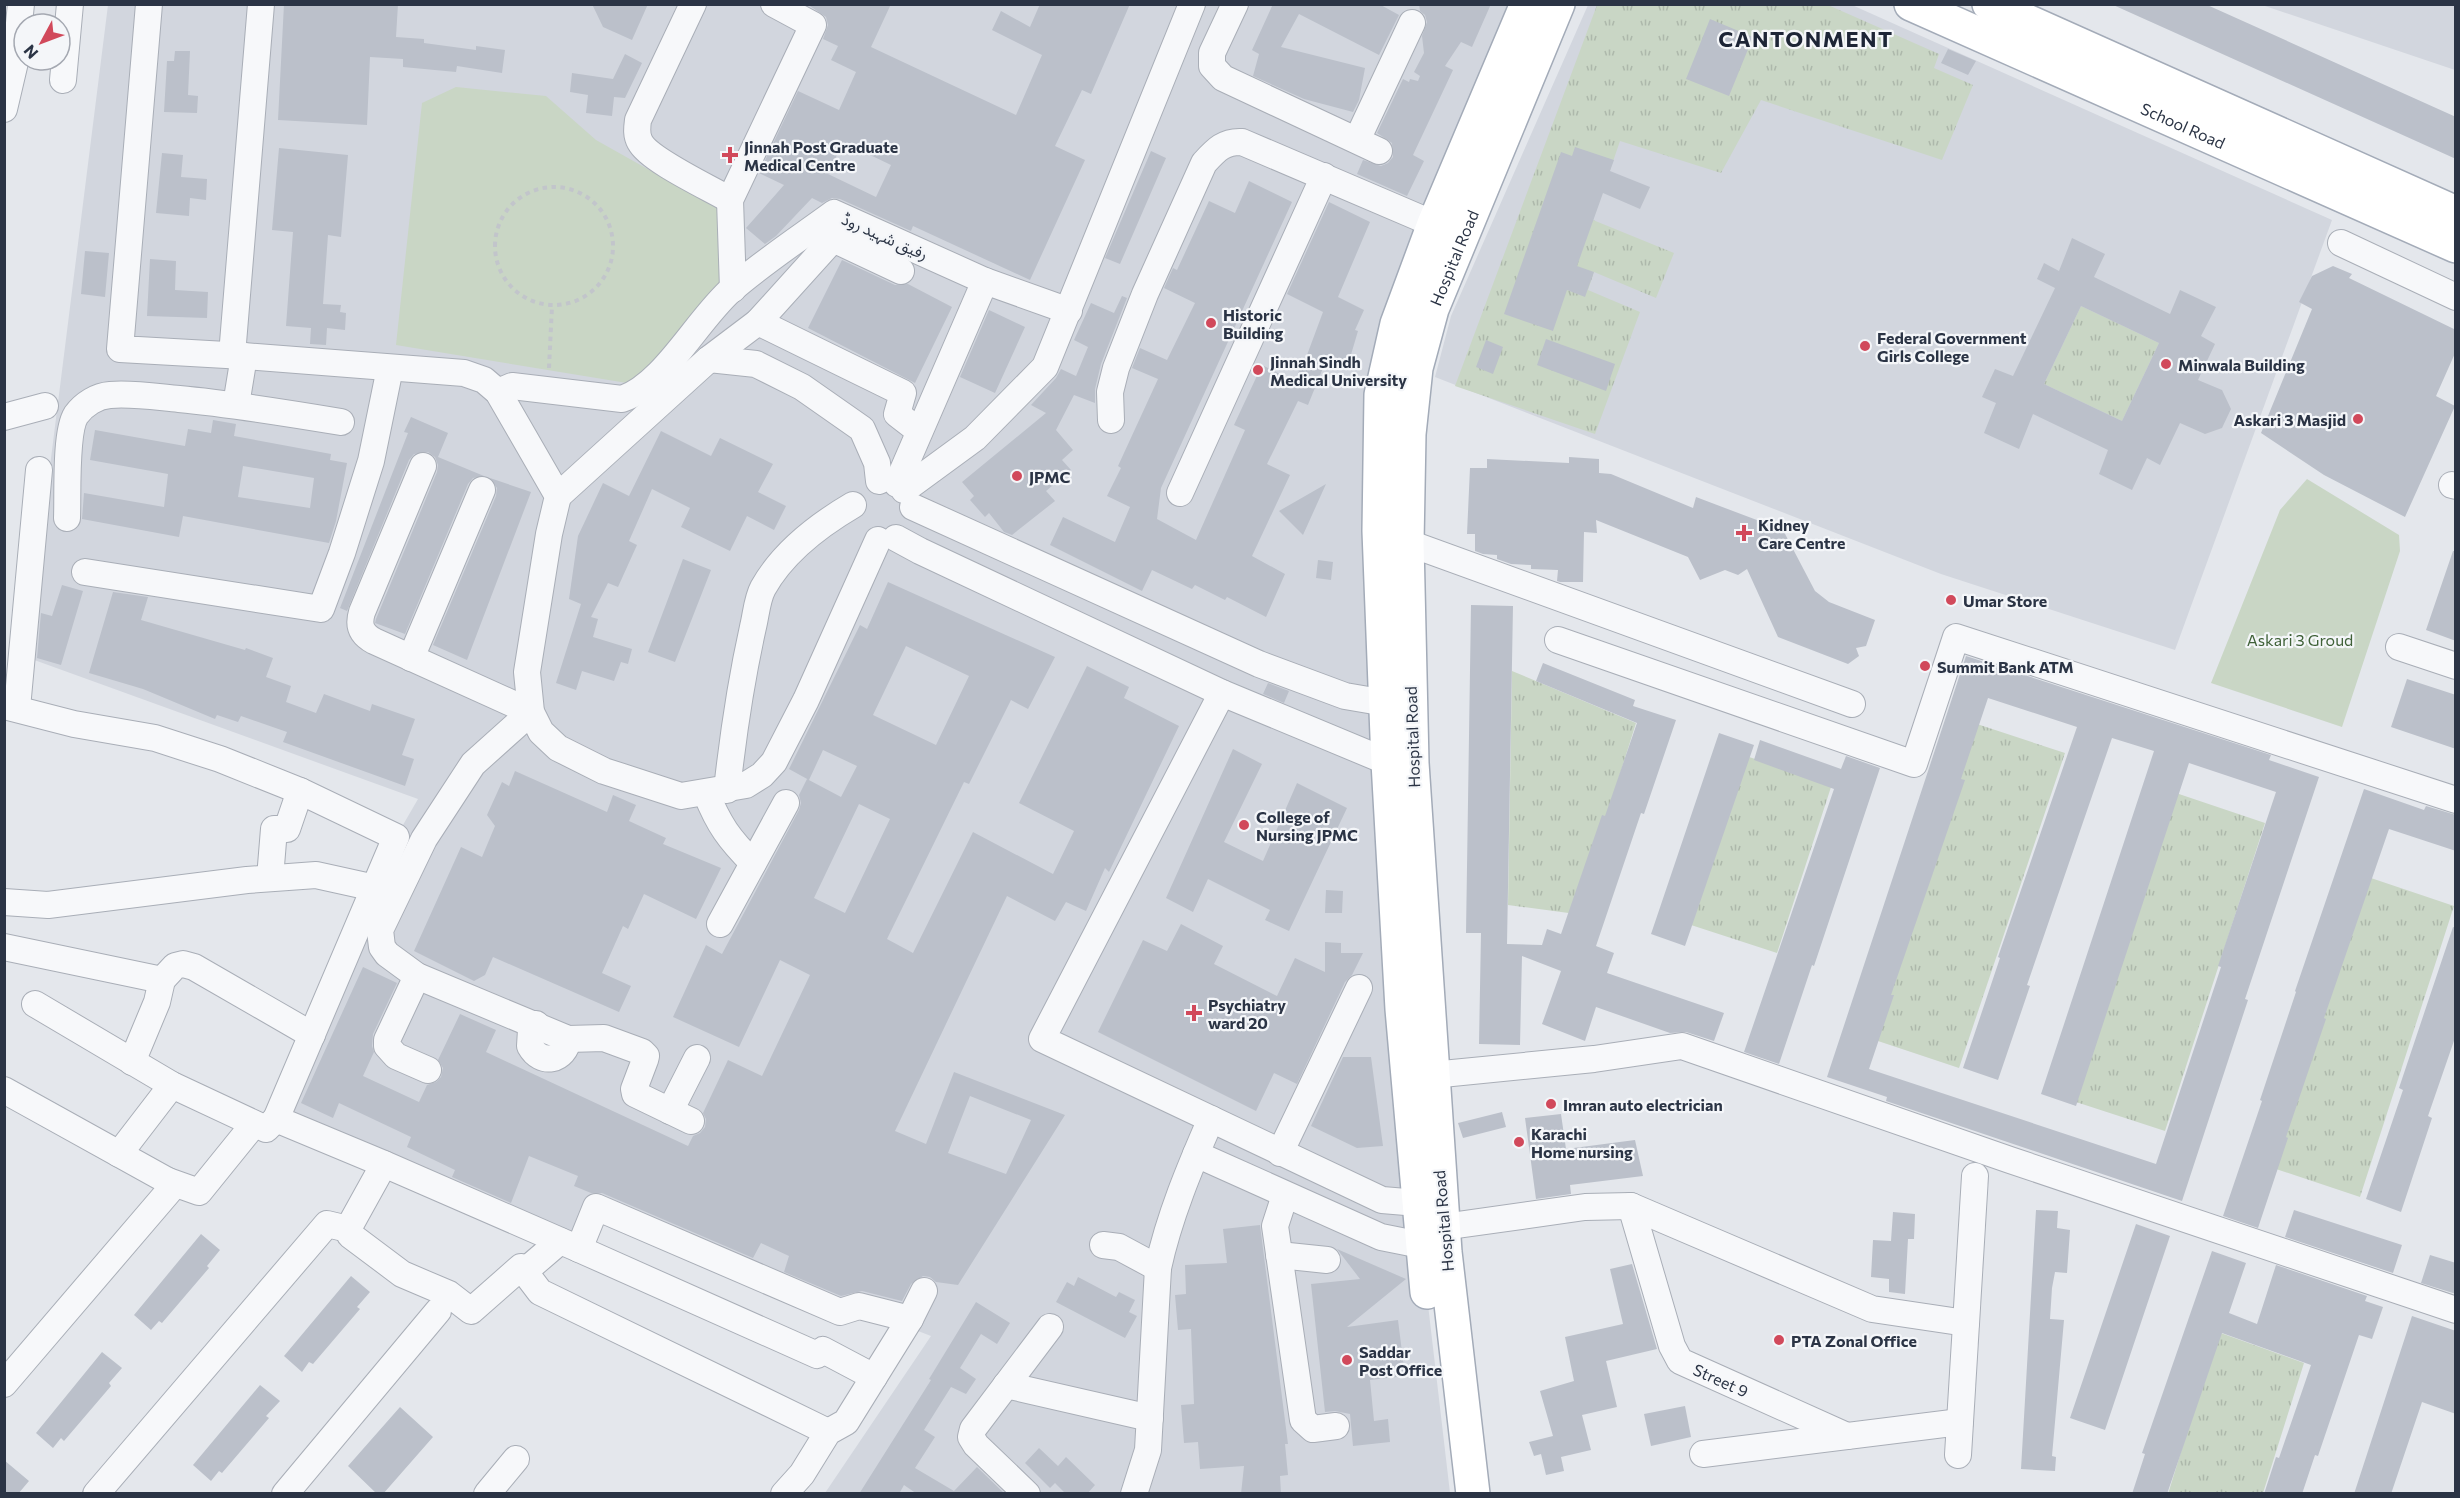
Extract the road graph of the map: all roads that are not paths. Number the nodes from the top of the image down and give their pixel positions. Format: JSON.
{"nodes":[{"id":1,"x":21,"y":4,"type":"edge"},
{"id":2,"x":70,"y":4,"type":"edge"},
{"id":3,"x":149,"y":4,"type":"edge"},
{"id":4,"x":261,"y":4,"type":"edge"},
{"id":5,"x":693,"y":4,"type":"edge"},
{"id":6,"x":774,"y":4,"type":"edge"},
{"id":7,"x":1192,"y":4,"type":"edge"},
{"id":8,"x":1235,"y":4,"type":"edge"},
{"id":9,"x":1527,"y":4,"type":"edge"},
{"id":10,"x":1558,"y":4,"type":"edge"},
{"id":11,"x":1911,"y":4,"type":"edge"},
{"id":12,"x":1989,"y":4,"type":"edge"},
{"id":13,"x":1412,"y":23,"type":"dead end"},
{"id":14,"x":63,"y":80,"type":"dead end"},
{"id":15,"x":4,"y":109,"type":"edge"},
{"id":16,"x":1324,"y":176,"type":"junction"},
{"id":17,"x":2346,"y":181,"type":"junction"},
{"id":18,"x":730,"y":200,"type":"junction"},
{"id":19,"x":2456,"y":213,"type":"edge"},
{"id":20,"x":1434,"y":224,"type":"junction"},
{"id":21,"x":2341,"y":243,"type":"dead end"},
{"id":22,"x":2456,"y":246,"type":"edge"},
{"id":23,"x":901,"y":271,"type":"dead end"},
{"id":24,"x":986,"y":281,"type":"junction"},
{"id":25,"x":733,"y":289,"type":"junction"},
{"id":26,"x":2456,"y":297,"type":"edge"},
{"id":27,"x":1069,"y":311,"type":"junction"},
{"id":28,"x":758,"y":322,"type":"junction"},
{"id":29,"x":238,"y":355,"type":"junction"},
{"id":30,"x":709,"y":359,"type":"junction"},
{"id":31,"x":390,"y":368,"type":"junction"},
{"id":32,"x":498,"y":392,"type":"junction"},
{"id":33,"x":236,"y":405,"type":"junction"},
{"id":34,"x":45,"y":406,"type":"dead end"},
{"id":35,"x":4,"y":417,"type":"edge"},
{"id":36,"x":1111,"y":420,"type":"dead end"},
{"id":37,"x":341,"y":423,"type":"dead end"},
{"id":38,"x":919,"y":431,"type":"junction"},
{"id":39,"x":423,"y":466,"type":"dead end"},
{"id":40,"x":39,"y":470,"type":"dead end"},
{"id":41,"x":482,"y":490,"type":"dead end"},
{"id":42,"x":898,"y":490,"type":"junction"},
{"id":43,"x":1180,"y":492,"type":"dead end"},
{"id":44,"x":558,"y":496,"type":"junction"},
{"id":45,"x":853,"y":506,"type":"junction"},
{"id":46,"x":67,"y":518,"type":"dead end"},
{"id":47,"x":1393,"y":537,"type":"junction"},
{"id":48,"x":887,"y":539,"type":"junction"},
{"id":49,"x":85,"y":572,"type":"dead end"},
{"id":50,"x":1558,"y":640,"type":"dead end"},
{"id":51,"x":2399,"y":647,"type":"dead end"},
{"id":52,"x":1222,"y":648,"type":"junction"},
{"id":53,"x":411,"y":658,"type":"junction"},
{"id":54,"x":1259,"y":664,"type":"junction"},
{"id":55,"x":2456,"y":666,"type":"edge"},
{"id":56,"x":1223,"y":693,"type":"junction"},
{"id":57,"x":1386,"y":703,"type":"junction"},
{"id":58,"x":1852,"y":704,"type":"dead end"},
{"id":59,"x":11,"y":707,"type":"edge"},
{"id":60,"x":531,"y":712,"type":"junction"},
{"id":61,"x":1388,"y":762,"type":"junction"},
{"id":62,"x":300,"y":791,"type":"junction"},
{"id":63,"x":717,"y":791,"type":"junction"},
{"id":64,"x":2456,"y":800,"type":"edge"},
{"id":65,"x":786,"y":803,"type":"dead end"},
{"id":66,"x":753,"y":864,"type":"junction"},
{"id":67,"x":270,"y":878,"type":"junction"},
{"id":68,"x":375,"y":888,"type":"junction"},
{"id":69,"x":4,"y":902,"type":"edge"},
{"id":70,"x":720,"y":924,"type":"dead end"},
{"id":71,"x":4,"y":947,"type":"edge"},
{"id":72,"x":417,"y":976,"type":"junction"},
{"id":73,"x":162,"y":980,"type":"junction"},
{"id":74,"x":1359,"y":988,"type":"dead end"},
{"id":75,"x":35,"y":1004,"type":"dead end"},
{"id":76,"x":312,"y":1035,"type":"junction"},
{"id":77,"x":697,"y":1058,"type":"dead end"},
{"id":78,"x":132,"y":1062,"type":"junction"},
{"id":79,"x":428,"y":1070,"type":"dead end"},
{"id":80,"x":1432,"y":1075,"type":"junction"},
{"id":81,"x":172,"y":1085,"type":"junction"},
{"id":82,"x":4,"y":1090,"type":"edge"},
{"id":83,"x":1211,"y":1119,"type":"junction"},
{"id":84,"x":265,"y":1121,"type":"junction"},
{"id":85,"x":1280,"y":1152,"type":"junction"},
{"id":86,"x":119,"y":1154,"type":"junction"},
{"id":87,"x":1196,"y":1154,"type":"junction"},
{"id":88,"x":384,"y":1164,"type":"junction"},
{"id":89,"x":1976,"y":1176,"type":"dead end"},
{"id":90,"x":168,"y":1181,"type":"junction"},
{"id":91,"x":1285,"y":1196,"type":"junction"},
{"id":92,"x":1418,"y":1203,"type":"junction"},
{"id":93,"x":1631,"y":1206,"type":"junction"},
{"id":94,"x":338,"y":1226,"type":"junction"},
{"id":95,"x":1432,"y":1236,"type":"junction"},
{"id":96,"x":570,"y":1245,"type":"junction"},
{"id":97,"x":1103,"y":1245,"type":"dead end"},
{"id":98,"x":1279,"y":1255,"type":"junction"},
{"id":99,"x":1327,"y":1260,"type":"dead end"},
{"id":100,"x":1158,"y":1268,"type":"junction"},
{"id":101,"x":525,"y":1271,"type":"junction"},
{"id":102,"x":924,"y":1291,"type":"dead end"},
{"id":103,"x":2456,"y":1310,"type":"edge"},
{"id":104,"x":438,"y":1311,"type":"dead end"},
{"id":105,"x":910,"y":1319,"type":"junction"},
{"id":106,"x":1966,"y":1323,"type":"junction"},
{"id":107,"x":1050,"y":1327,"type":"dead end"},
{"id":108,"x":874,"y":1377,"type":"junction"},
{"id":109,"x":4,"y":1384,"type":"edge"},
{"id":110,"x":1006,"y":1385,"type":"junction"},
{"id":111,"x":1150,"y":1418,"type":"junction"},
{"id":112,"x":1960,"y":1422,"type":"junction"},
{"id":113,"x":1336,"y":1426,"type":"dead end"},
{"id":114,"x":828,"y":1432,"type":"junction"},
{"id":115,"x":1848,"y":1436,"type":"junction"},
{"id":116,"x":1703,"y":1454,"type":"dead end"},
{"id":117,"x":1958,"y":1455,"type":"dead end"},
{"id":118,"x":516,"y":1459,"type":"dead end"},
{"id":119,"x":1140,"y":1491,"type":"edge"},
{"id":120,"x":96,"y":1494,"type":"edge"},
{"id":121,"x":285,"y":1494,"type":"edge"},
{"id":122,"x":487,"y":1494,"type":"edge"},
{"id":123,"x":784,"y":1494,"type":"edge"},
{"id":124,"x":1027,"y":1494,"type":"edge"},
{"id":125,"x":1450,"y":1494,"type":"edge"},
{"id":126,"x":1473,"y":1494,"type":"edge"}],
"edges":[{"from":1,"to":15,"type":"street"},
{"from":2,"to":14,"type":"street"},
{"from":3,"to":29,"type":"street"},
{"from":4,"to":29,"type":"street"},
{"from":5,"to":18,"type":"street"},
{"from":6,"to":18,"type":"street"},
{"from":7,"to":27,"type":"street"},
{"from":8,"to":13,"type":"street"},
{"from":9,"to":20,"type":"main road","name":"Hospital Road"},
{"from":10,"to":47,"type":"main road","name":"Hospital Road"},
{"from":11,"to":17,"type":"main road","name":"School Road"},
{"from":12,"to":17,"type":"main road","name":"School Road"},
{"from":16,"to":20,"type":"street"},
{"from":16,"to":36,"type":"street"},
{"from":16,"to":43,"type":"street"},
{"from":17,"to":19,"type":"main road","name":"School Road"},
{"from":17,"to":22,"type":"main road","name":"School Road"},
{"from":18,"to":25,"type":"street"},
{"from":20,"to":47,"type":"main road","name":"Hospital Road"},
{"from":21,"to":26,"type":"street"},
{"from":23,"to":28,"type":"street"},
{"from":24,"to":25,"type":"street","name":"رفیق شہید روڈ"},
{"from":24,"to":27,"type":"street","name":"رفیق شہید روڈ"},
{"from":24,"to":38,"type":"street"},
{"from":25,"to":32,"type":"street"},
{"from":27,"to":42,"type":"street"},
{"from":28,"to":30,"type":"street"},
{"from":28,"to":38,"type":"street"},
{"from":29,"to":31,"type":"street"},
{"from":29,"to":33,"type":"street"},
{"from":30,"to":42,"type":"street"},
{"from":30,"to":44,"type":"street"},
{"from":31,"to":32,"type":"street"},
{"from":31,"to":49,"type":"street"},
{"from":32,"to":44,"type":"street"},
{"from":33,"to":37,"type":"street"},
{"from":33,"to":46,"type":"street"},
{"from":34,"to":35,"type":"street"},
{"from":38,"to":42,"type":"street"},
{"from":39,"to":53,"type":"street"},
{"from":40,"to":59,"type":"street"},
{"from":41,"to":53,"type":"street"},
{"from":42,"to":45,"type":"street"},
{"from":42,"to":48,"type":"street"},
{"from":42,"to":52,"type":"street"},
{"from":44,"to":60,"type":"street"},
{"from":45,"to":48,"type":"street"},
{"from":45,"to":63,"type":"street"},
{"from":47,"to":57,"type":"main road","name":"Hospital Road"},
{"from":47,"to":58,"type":"street"},
{"from":47,"to":80,"type":"main road","name":"Hospital Road"},
{"from":48,"to":56,"type":"street"},
{"from":48,"to":63,"type":"street"},
{"from":50,"to":64,"type":"street"},
{"from":51,"to":55,"type":"street"},
{"from":52,"to":54,"type":"street"},
{"from":52,"to":56,"type":"street"},
{"from":53,"to":60,"type":"street"},
{"from":54,"to":56,"type":"street"},
{"from":54,"to":57,"type":"street"},
{"from":56,"to":61,"type":"street"},
{"from":56,"to":83,"type":"street"},
{"from":57,"to":61,"type":"main road","name":"Hospital Road"},
{"from":59,"to":62,"type":"street"},
{"from":60,"to":63,"type":"street"},
{"from":60,"to":72,"type":"street"},
{"from":61,"to":92,"type":"main road","name":"Hospital Road"},
{"from":62,"to":67,"type":"street"},
{"from":62,"to":68,"type":"street"},
{"from":63,"to":66,"type":"street"},
{"from":65,"to":66,"type":"street"},
{"from":66,"to":70,"type":"street"},
{"from":67,"to":68,"type":"street"},
{"from":67,"to":69,"type":"street"},
{"from":68,"to":76,"type":"street"},
{"from":71,"to":73,"type":"street"},
{"from":72,"to":77,"type":"street"},
{"from":72,"to":79,"type":"street"},
{"from":73,"to":76,"type":"street"},
{"from":73,"to":78,"type":"street"},
{"from":74,"to":85,"type":"street"},
{"from":75,"to":78,"type":"street"},
{"from":76,"to":84,"type":"street"},
{"from":78,"to":81,"type":"street"},
{"from":80,"to":95,"type":"main road","name":"Hospital Road"},
{"from":80,"to":103,"type":"street"},
{"from":81,"to":84,"type":"street"},
{"from":81,"to":86,"type":"street"},
{"from":82,"to":86,"type":"street"},
{"from":83,"to":85,"type":"street"},
{"from":83,"to":87,"type":"street"},
{"from":84,"to":88,"type":"street"},
{"from":84,"to":90,"type":"street"},
{"from":85,"to":92,"type":"street"},
{"from":86,"to":90,"type":"street"},
{"from":87,"to":91,"type":"street"},
{"from":87,"to":100,"type":"street"},
{"from":88,"to":94,"type":"street"},
{"from":88,"to":96,"type":"street"},
{"from":89,"to":106,"type":"street"},
{"from":90,"to":109,"type":"street"},
{"from":91,"to":95,"type":"street"},
{"from":91,"to":98,"type":"street"},
{"from":92,"to":95,"type":"main road","name":"Hospital Road"},
{"from":93,"to":95,"type":"street"},
{"from":93,"to":106,"type":"street"},
{"from":93,"to":115,"type":"street","name":"Street 9"},
{"from":94,"to":101,"type":"street"},
{"from":94,"to":120,"type":"street"},
{"from":95,"to":125,"type":"main road","name":"Hospital Road"},
{"from":95,"to":126,"type":"main road","name":"Hospital Road"},
{"from":96,"to":101,"type":"street"},
{"from":96,"to":105,"type":"street"},
{"from":96,"to":108,"type":"street"},
{"from":97,"to":100,"type":"street"},
{"from":98,"to":99,"type":"street"},
{"from":98,"to":113,"type":"street"},
{"from":100,"to":111,"type":"street"},
{"from":101,"to":114,"type":"street"},
{"from":102,"to":105,"type":"street"},
{"from":104,"to":121,"type":"street"},
{"from":105,"to":108,"type":"street"},
{"from":106,"to":112,"type":"street"},
{"from":107,"to":110,"type":"street"},
{"from":108,"to":114,"type":"street"},
{"from":110,"to":111,"type":"street"},
{"from":110,"to":124,"type":"street"},
{"from":111,"to":119,"type":"street"},
{"from":112,"to":115,"type":"street"},
{"from":112,"to":117,"type":"street"},
{"from":114,"to":123,"type":"street"},
{"from":115,"to":116,"type":"street"},
{"from":118,"to":122,"type":"street"}]}
